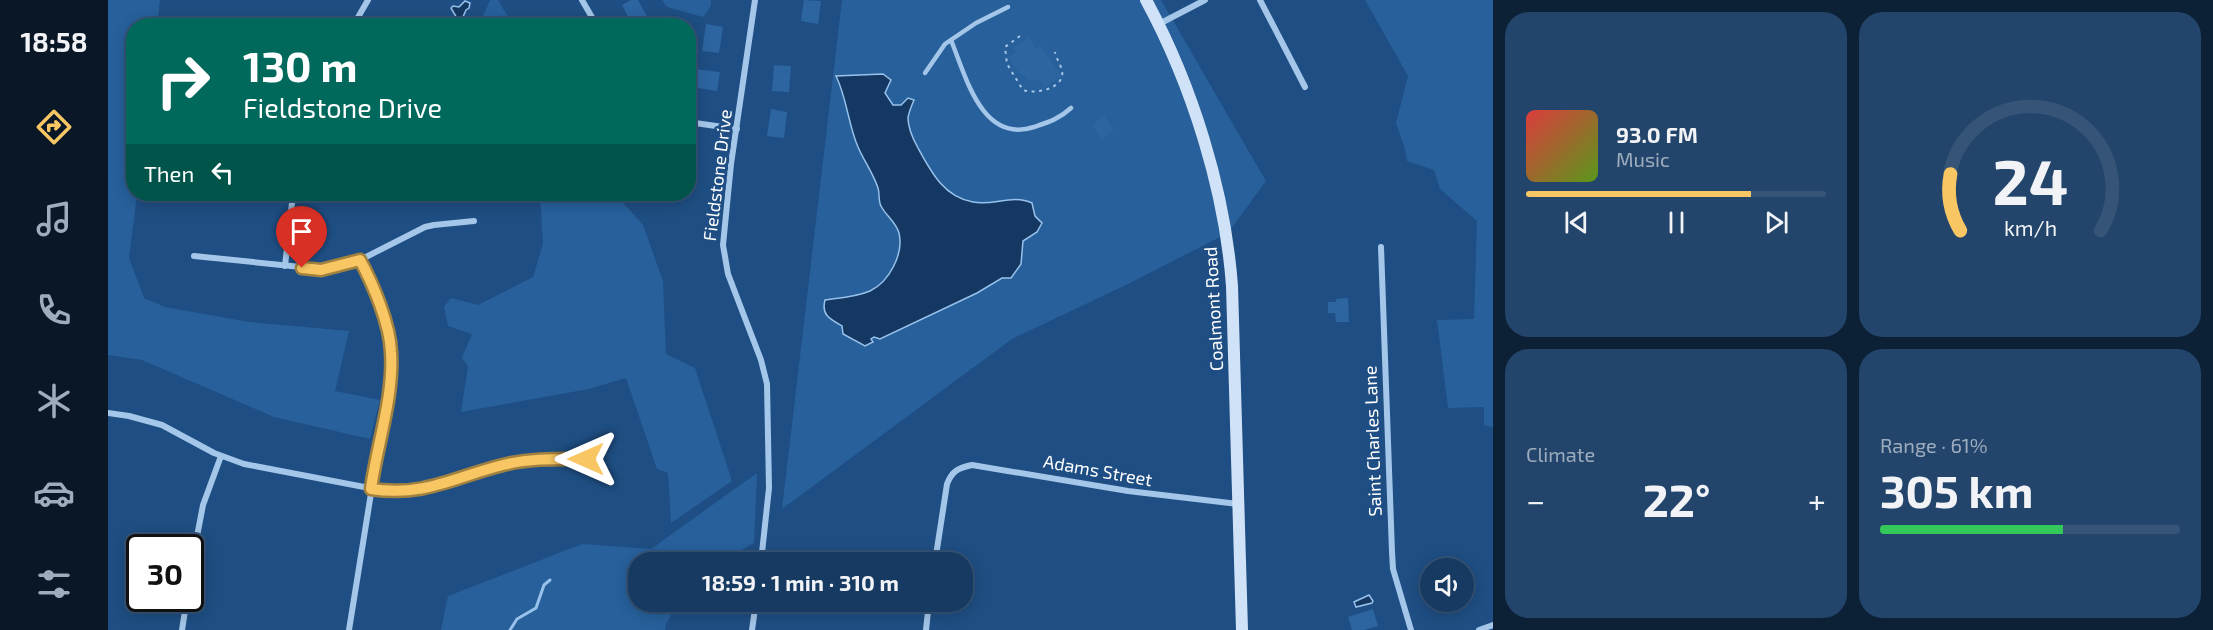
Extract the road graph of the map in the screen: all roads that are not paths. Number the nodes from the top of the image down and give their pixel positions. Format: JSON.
{"nodes":[{"id":1,"x":582,"y":0,"type":"edge"},
{"id":2,"x":755,"y":0,"type":"edge"},
{"id":3,"x":1146,"y":0,"type":"edge"},
{"id":4,"x":1205,"y":0,"type":"edge"},
{"id":5,"x":1260,"y":0,"type":"edge"},
{"id":6,"x":366,"y":1,"type":"edge"},
{"id":7,"x":1008,"y":7,"type":"dead end"},
{"id":8,"x":357,"y":18,"type":"edge"},
{"id":9,"x":592,"y":18,"type":"edge"},
{"id":10,"x":1159,"y":24,"type":"junction"},
{"id":11,"x":951,"y":40,"type":"junction"},
{"id":12,"x":925,"y":73,"type":"dead end"},
{"id":13,"x":1305,"y":87,"type":"dead end"},
{"id":14,"x":1071,"y":108,"type":"dead end"},
{"id":15,"x":696,"y":123,"type":"edge"},
{"id":16,"x":737,"y":129,"type":"junction"},
{"id":17,"x":292,"y":201,"type":"edge"},
{"id":18,"x":474,"y":221,"type":"dead end"},
{"id":19,"x":1380,"y":247,"type":"dead end"},
{"id":20,"x":194,"y":256,"type":"dead end"},
{"id":21,"x":360,"y":260,"type":"junction"},
{"id":22,"x":285,"y":266,"type":"junction"},
{"id":23,"x":108,"y":413,"type":"edge"},
{"id":24,"x":221,"y":456,"type":"junction"},
{"id":25,"x":586,"y":459,"type":"dead end"},
{"id":26,"x":371,"y":489,"type":"junction"},
{"id":27,"x":1238,"y":504,"type":"junction"},
{"id":28,"x":197,"y":534,"type":"edge"},
{"id":29,"x":762,"y":552,"type":"edge"},
{"id":30,"x":936,"y":552,"type":"edge"},
{"id":31,"x":185,"y":612,"type":"edge"},
{"id":32,"x":755,"y":612,"type":"edge"},
{"id":33,"x":928,"y":612,"type":"edge"},
{"id":34,"x":1493,"y":626,"type":"edge"},
{"id":35,"x":182,"y":630,"type":"edge"},
{"id":36,"x":349,"y":630,"type":"edge"},
{"id":37,"x":752,"y":630,"type":"edge"},
{"id":38,"x":926,"y":630,"type":"edge"},
{"id":39,"x":1242,"y":630,"type":"edge"},
{"id":40,"x":1411,"y":630,"type":"edge"},
{"id":41,"x":1479,"y":630,"type":"edge"}],
"edges":[{"from":1,"to":9,"type":"street"},
{"from":2,"to":16,"type":"street","name":"Fieldstone Drive"},
{"from":3,"to":10,"type":"street","name":"Coalmont Road"},
{"from":4,"to":10,"type":"street"},
{"from":5,"to":13,"type":"street"},
{"from":6,"to":8,"type":"street"},
{"from":7,"to":11,"type":"lane"},
{"from":10,"to":27,"type":"street","name":"Coalmont Road"},
{"from":11,"to":12,"type":"lane"},
{"from":11,"to":14,"type":"lane"},
{"from":15,"to":16,"type":"street"},
{"from":16,"to":29,"type":"street","name":"Fieldstone Drive"},
{"from":17,"to":22,"type":"street"},
{"from":18,"to":21,"type":"street"},
{"from":19,"to":40,"type":"street","name":"Saint Charles Lane"},
{"from":20,"to":22,"type":"street"},
{"from":21,"to":22,"type":"street"},
{"from":21,"to":26,"type":"street"},
{"from":23,"to":24,"type":"street"},
{"from":24,"to":26,"type":"street"},
{"from":24,"to":28,"type":"street"},
{"from":25,"to":26,"type":"street"},
{"from":26,"to":36,"type":"street"},
{"from":27,"to":30,"type":"street","name":"Adams Street"},
{"from":27,"to":39,"type":"street","name":"Coalmont Road"},
{"from":31,"to":35,"type":"street"},
{"from":32,"to":37,"type":"street"},
{"from":33,"to":38,"type":"street"},
{"from":34,"to":41,"type":"street"}]}
